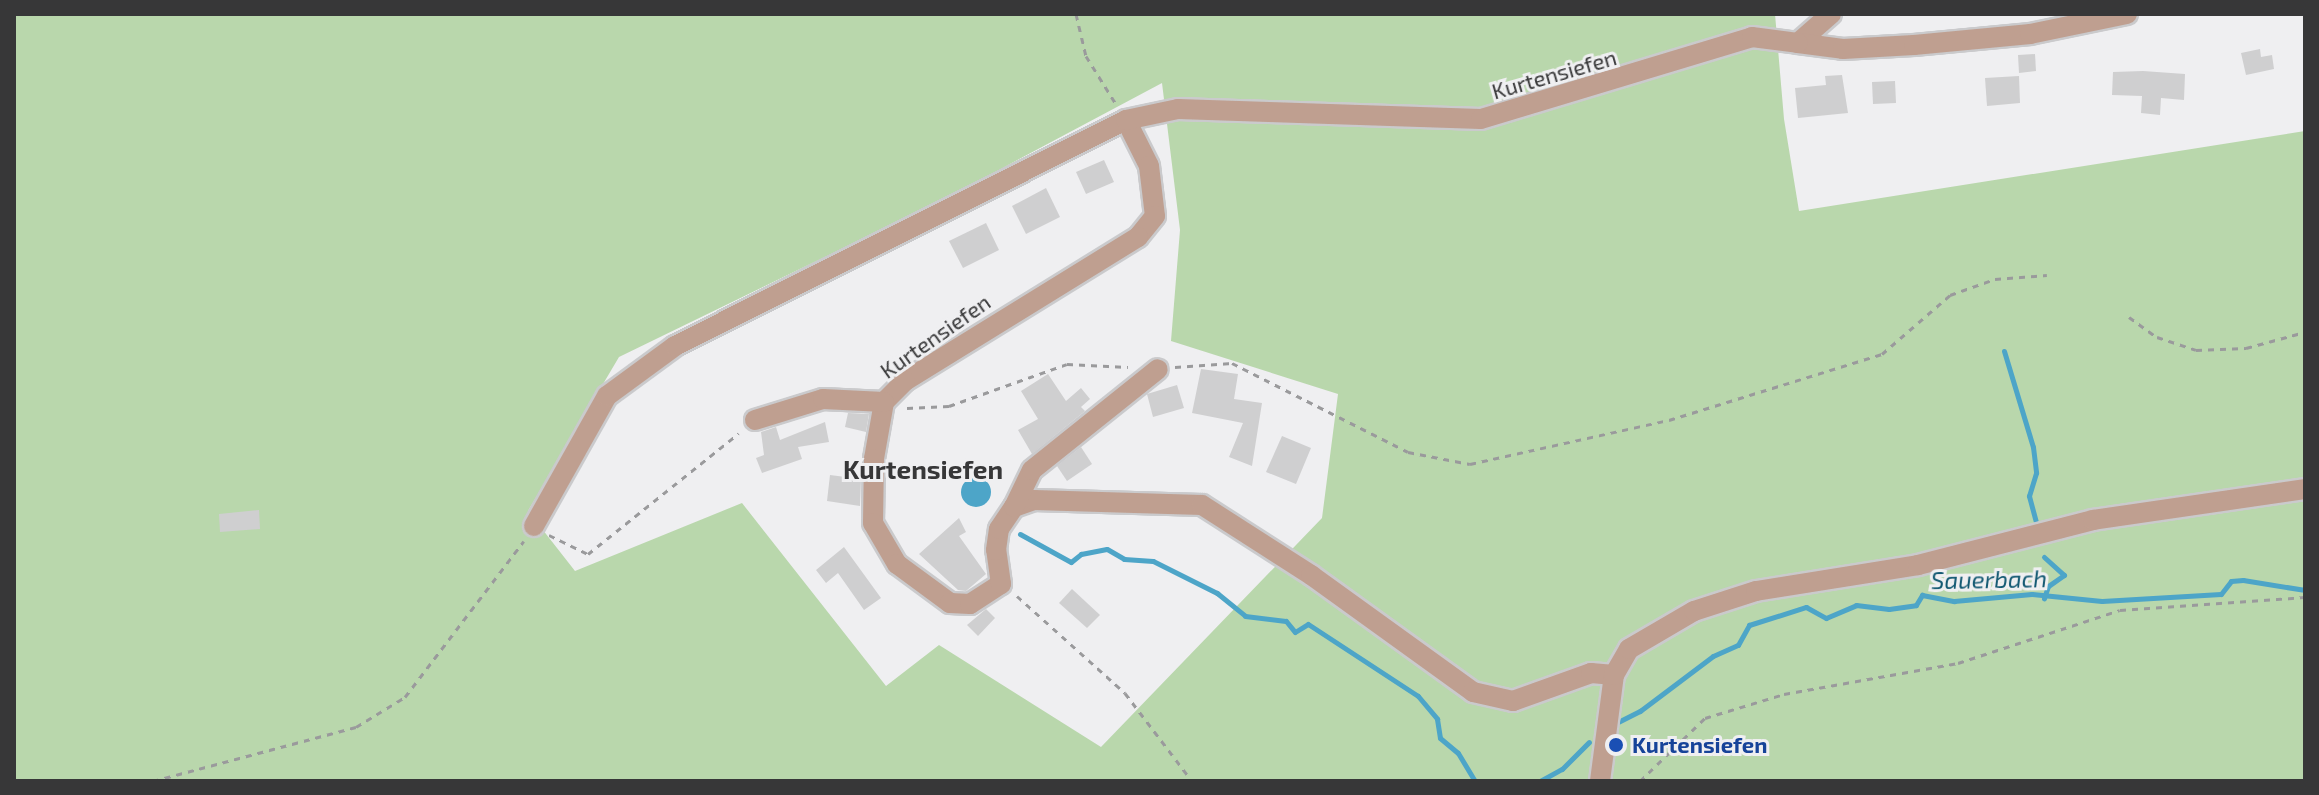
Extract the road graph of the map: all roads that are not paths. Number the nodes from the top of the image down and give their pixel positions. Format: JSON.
{"nodes":[{"id":1,"x":1831,"y":14,"type":"edge"},
{"id":2,"x":2127,"y":14,"type":"edge"},
{"id":3,"x":1798,"y":43,"type":"junction"},
{"id":4,"x":1126,"y":120,"type":"junction"},
{"id":5,"x":1158,"y":369,"type":"road end"},
{"id":6,"x":884,"y":402,"type":"junction"},
{"id":7,"x":755,"y":420,"type":"road end"},
{"id":8,"x":2305,"y":489,"type":"edge"},
{"id":9,"x":1014,"y":507,"type":"junction"},
{"id":10,"x":534,"y":526,"type":"road end"},
{"id":11,"x":1614,"y":675,"type":"junction"},
{"id":12,"x":1600,"y":781,"type":"edge"}],
"edges":[{"from":1,"to":3,"type":"street"},
{"from":2,"to":3,"type":"street","name":"Kurtensiefen"},
{"from":3,"to":4,"type":"street","name":"Kurtensiefen"},
{"from":4,"to":6,"type":"street","name":"Kurtensiefen"},
{"from":4,"to":10,"type":"street","name":"Kurtensiefen"},
{"from":5,"to":9,"type":"street"},
{"from":6,"to":7,"type":"street"},
{"from":6,"to":9,"type":"street","name":"Kurtensiefen"},
{"from":8,"to":11,"type":"street"},
{"from":9,"to":11,"type":"street"},
{"from":11,"to":12,"type":"street"}]}
